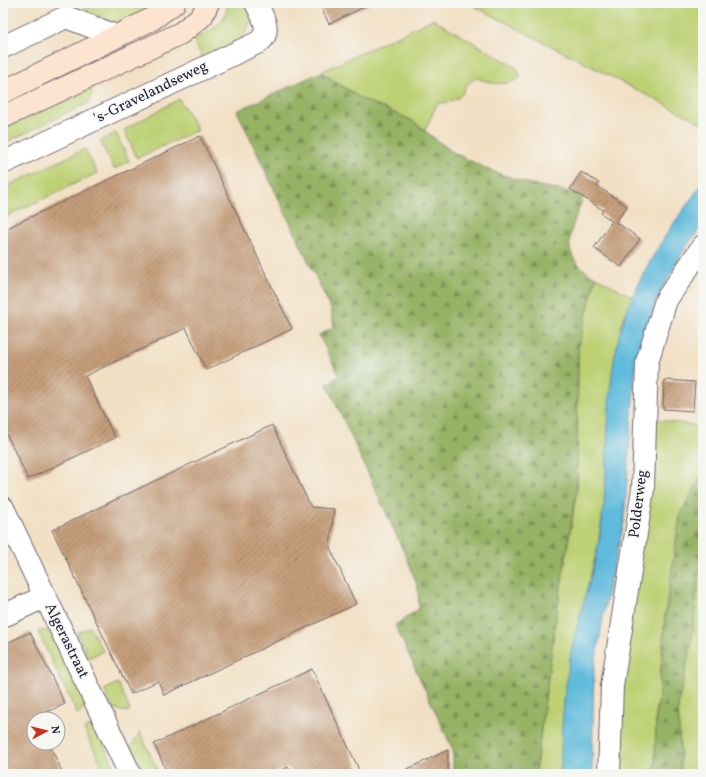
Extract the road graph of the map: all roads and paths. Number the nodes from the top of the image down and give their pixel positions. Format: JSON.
{"nodes":[{"id":1,"x":174,"y":3,"type":"edge"},
{"id":2,"x":208,"y":3,"type":"edge"},
{"id":3,"x":256,"y":3,"type":"edge"},
{"id":4,"x":116,"y":36,"type":"junction"},
{"id":5,"x":3,"y":47,"type":"edge"},
{"id":6,"x":3,"y":92,"type":"edge"},
{"id":7,"x":3,"y":117,"type":"edge"},
{"id":8,"x":3,"y":163,"type":"edge"},
{"id":9,"x":703,"y":246,"type":"edge"},
{"id":10,"x":3,"y":508,"type":"edge"},
{"id":11,"x":44,"y":597,"type":"junction"},
{"id":12,"x":3,"y":616,"type":"edge"},
{"id":13,"x":130,"y":774,"type":"edge"},
{"id":14,"x":609,"y":774,"type":"edge"}],
"edges":[{"from":1,"to":4,"type":"main road"},
{"from":2,"to":7,"type":"main road"},
{"from":3,"to":8,"type":"street","name":"'s-Gravelandseweg"},
{"from":4,"to":5,"type":"street"},
{"from":4,"to":6,"type":"main road"},
{"from":9,"to":14,"type":"street","name":"Polderweg"},
{"from":10,"to":11,"type":"street","name":"Algerastraat"},
{"from":11,"to":12,"type":"street"},
{"from":11,"to":13,"type":"street","name":"Algerastraat"}]}
